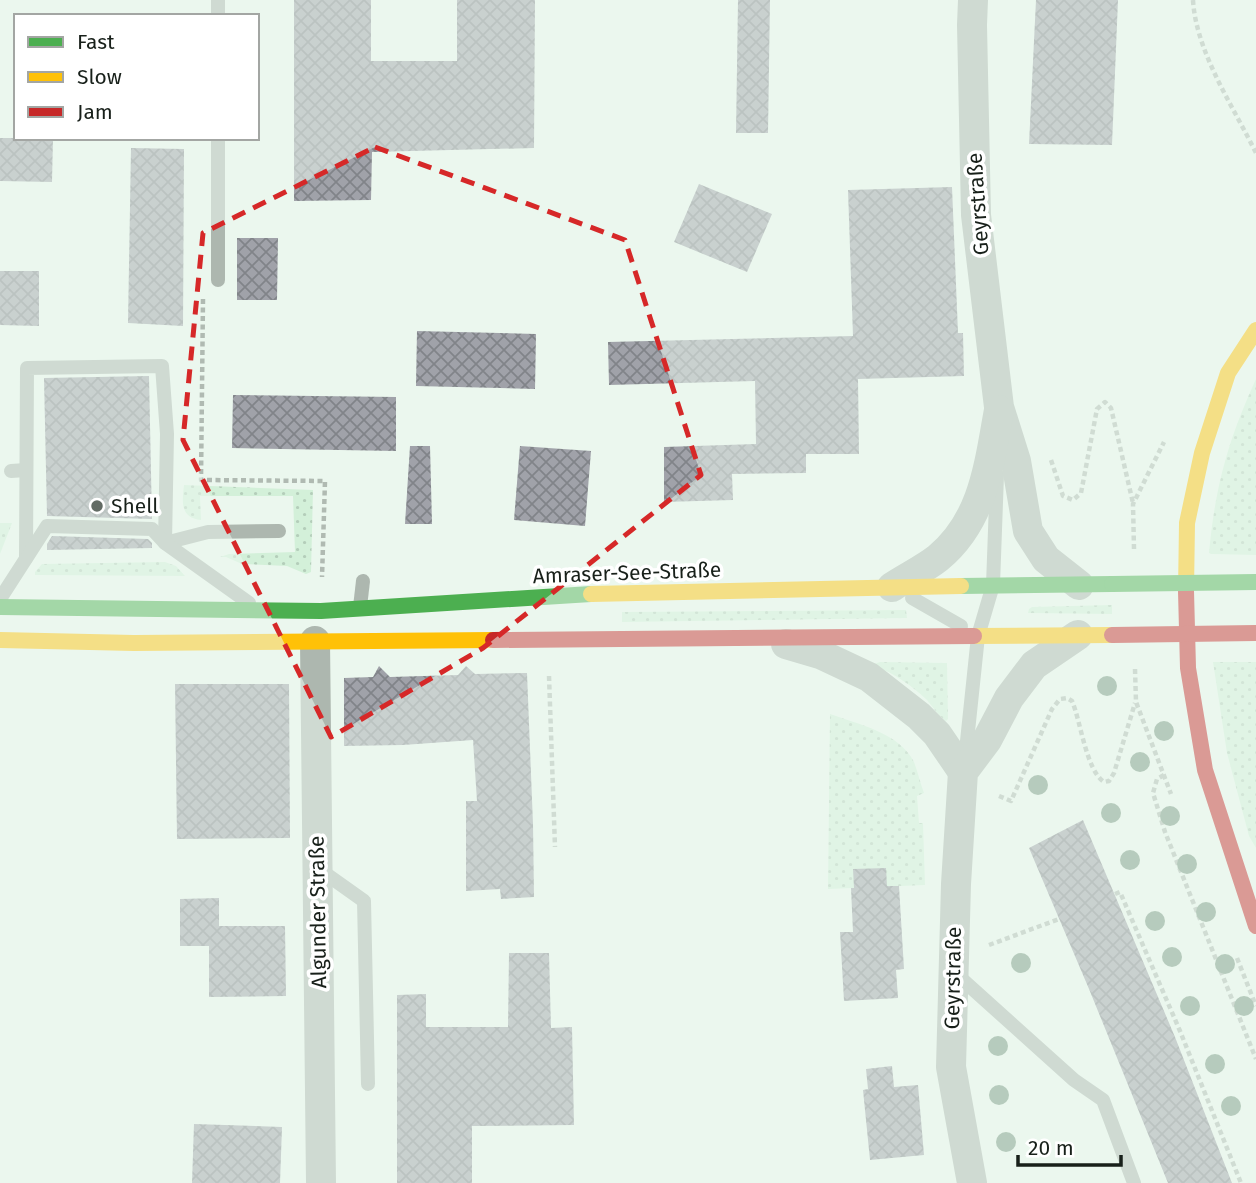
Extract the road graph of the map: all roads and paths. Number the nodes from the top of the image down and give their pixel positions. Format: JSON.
{"nodes":[{"id":1,"x":974,"y":0,"type":"edge"},
{"id":2,"x":1194,"y":0,"type":"edge"},
{"id":3,"x":218,"y":140,"type":"edge"},
{"id":4,"x":1256,"y":153,"type":"edge"},
{"id":5,"x":218,"y":280,"type":"joint"},
{"id":6,"x":1256,"y":330,"type":"edge"},
{"id":7,"x":999,"y":407,"type":"junction"},
{"id":8,"x":1051,"y":458,"type":"dead end"},
{"id":9,"x":1133,"y":504,"type":"dead end"},
{"id":10,"x":279,"y":531,"type":"dead end"},
{"id":11,"x":165,"y":543,"type":"junction"},
{"id":12,"x":26,"y":558,"type":"junction"},
{"id":13,"x":363,"y":581,"type":"dead end"},
{"id":14,"x":1256,"y":582,"type":"edge"},
{"id":15,"x":1079,"y":584,"type":"junction"},
{"id":16,"x":993,"y":585,"type":"junction"},
{"id":17,"x":892,"y":587,"type":"junction"},
{"id":18,"x":0,"y":599,"type":"edge"},
{"id":19,"x":0,"y":607,"type":"edge"},
{"id":20,"x":360,"y":609,"type":"junction"},
{"id":21,"x":259,"y":611,"type":"junction"},
{"id":22,"x":321,"y":611,"type":"junction"},
{"id":23,"x":1256,"y":633,"type":"edge"},
{"id":24,"x":978,"y":635,"type":"junction"},
{"id":25,"x":1078,"y":635,"type":"junction"},
{"id":26,"x":762,"y":637,"type":"junction"},
{"id":27,"x":0,"y":640,"type":"edge"},
{"id":28,"x":315,"y":641,"type":"junction"},
{"id":29,"x":549,"y":671,"type":"dead end"},
{"id":30,"x":1136,"y":702,"type":"dead end"},
{"id":31,"x":963,"y":772,"type":"junction"},
{"id":32,"x":1164,"y":775,"type":"dead end"},
{"id":33,"x":999,"y":796,"type":"dead end"},
{"id":34,"x":555,"y":847,"type":"dead end"},
{"id":35,"x":318,"y":868,"type":"junction"},
{"id":36,"x":1115,"y":894,"type":"dead end"},
{"id":37,"x":1251,"y":899,"type":"edge"},
{"id":38,"x":1059,"y":919,"type":"dead end"},
{"id":39,"x":1256,"y":926,"type":"edge"},
{"id":40,"x":989,"y":945,"type":"dead end"},
{"id":41,"x":953,"y":972,"type":"junction"},
{"id":42,"x":1256,"y":1059,"type":"edge"},
{"id":43,"x":368,"y":1084,"type":"dead end"},
{"id":44,"x":1231,"y":1181,"type":"dead end"},
{"id":45,"x":1240,"y":1181,"type":"edge"},
{"id":46,"x":321,"y":1183,"type":"edge"},
{"id":47,"x":972,"y":1183,"type":"edge"},
{"id":48,"x":1134,"y":1183,"type":"edge"}],
"edges":[{"from":1,"to":7,"type":"street","name":"Geyrstraße"},
{"from":2,"to":4,"type":"path"},
{"from":3,"to":5,"type":"lane"},
{"from":5,"to":22,"type":"path"},
{"from":6,"to":37,"type":"main road"},
{"from":7,"to":15,"type":"street","name":"Geyrstraße"},
{"from":7,"to":16,"type":"lane","name":"Geyrstraße"},
{"from":7,"to":17,"type":"street","name":"Geyrstraße"},
{"from":8,"to":9,"type":"path"},
{"from":10,"to":11,"type":"lane"},
{"from":11,"to":12,"type":"lane"},
{"from":11,"to":12,"type":"lane"},
{"from":11,"to":21,"type":"lane"},
{"from":12,"to":18,"type":"lane"},
{"from":13,"to":20,"type":"lane"},
{"from":14,"to":15,"type":"main road","name":"Amraser-See-Straße","bridge":true},
{"from":15,"to":16,"type":"main road","name":"Amraser-See-Straße"},
{"from":16,"to":17,"type":"main road","name":"Amraser-See-Straße"},
{"from":16,"to":24,"type":"lane","name":"Geyrstraße"},
{"from":17,"to":20,"type":"main road","name":"Amraser-See-Straße"},
{"from":17,"to":24,"type":"lane"},
{"from":19,"to":21,"type":"main road","name":"Amraser-See-Straße"},
{"from":20,"to":22,"type":"main road","name":"Amraser-See-Straße"},
{"from":21,"to":22,"type":"main road","name":"Amraser-See-Straße"},
{"from":23,"to":25,"type":"main road","bridge":true},
{"from":24,"to":25,"type":"main road"},
{"from":24,"to":26,"type":"main road"},
{"from":24,"to":31,"type":"lane","name":"Geyrstraße"},
{"from":25,"to":31,"type":"street"},
{"from":26,"to":28,"type":"main road"},
{"from":26,"to":31,"type":"street"},
{"from":27,"to":28,"type":"main road"},
{"from":28,"to":35,"type":"street","name":"Algunder Straße"},
{"from":29,"to":34,"type":"path"},
{"from":30,"to":33,"type":"path"},
{"from":31,"to":41,"type":"street","name":"Geyrstraße"},
{"from":32,"to":42,"type":"path"},
{"from":35,"to":43,"type":"lane"},
{"from":35,"to":46,"type":"street","name":"Algunder Straße"},
{"from":36,"to":45,"type":"path"},
{"from":37,"to":39,"type":"main road"},
{"from":38,"to":40,"type":"path"},
{"from":41,"to":47,"type":"street","name":"Geyrstraße"},
{"from":41,"to":48,"type":"lane"},
{"from":44,"to":45,"type":"path"}]}
